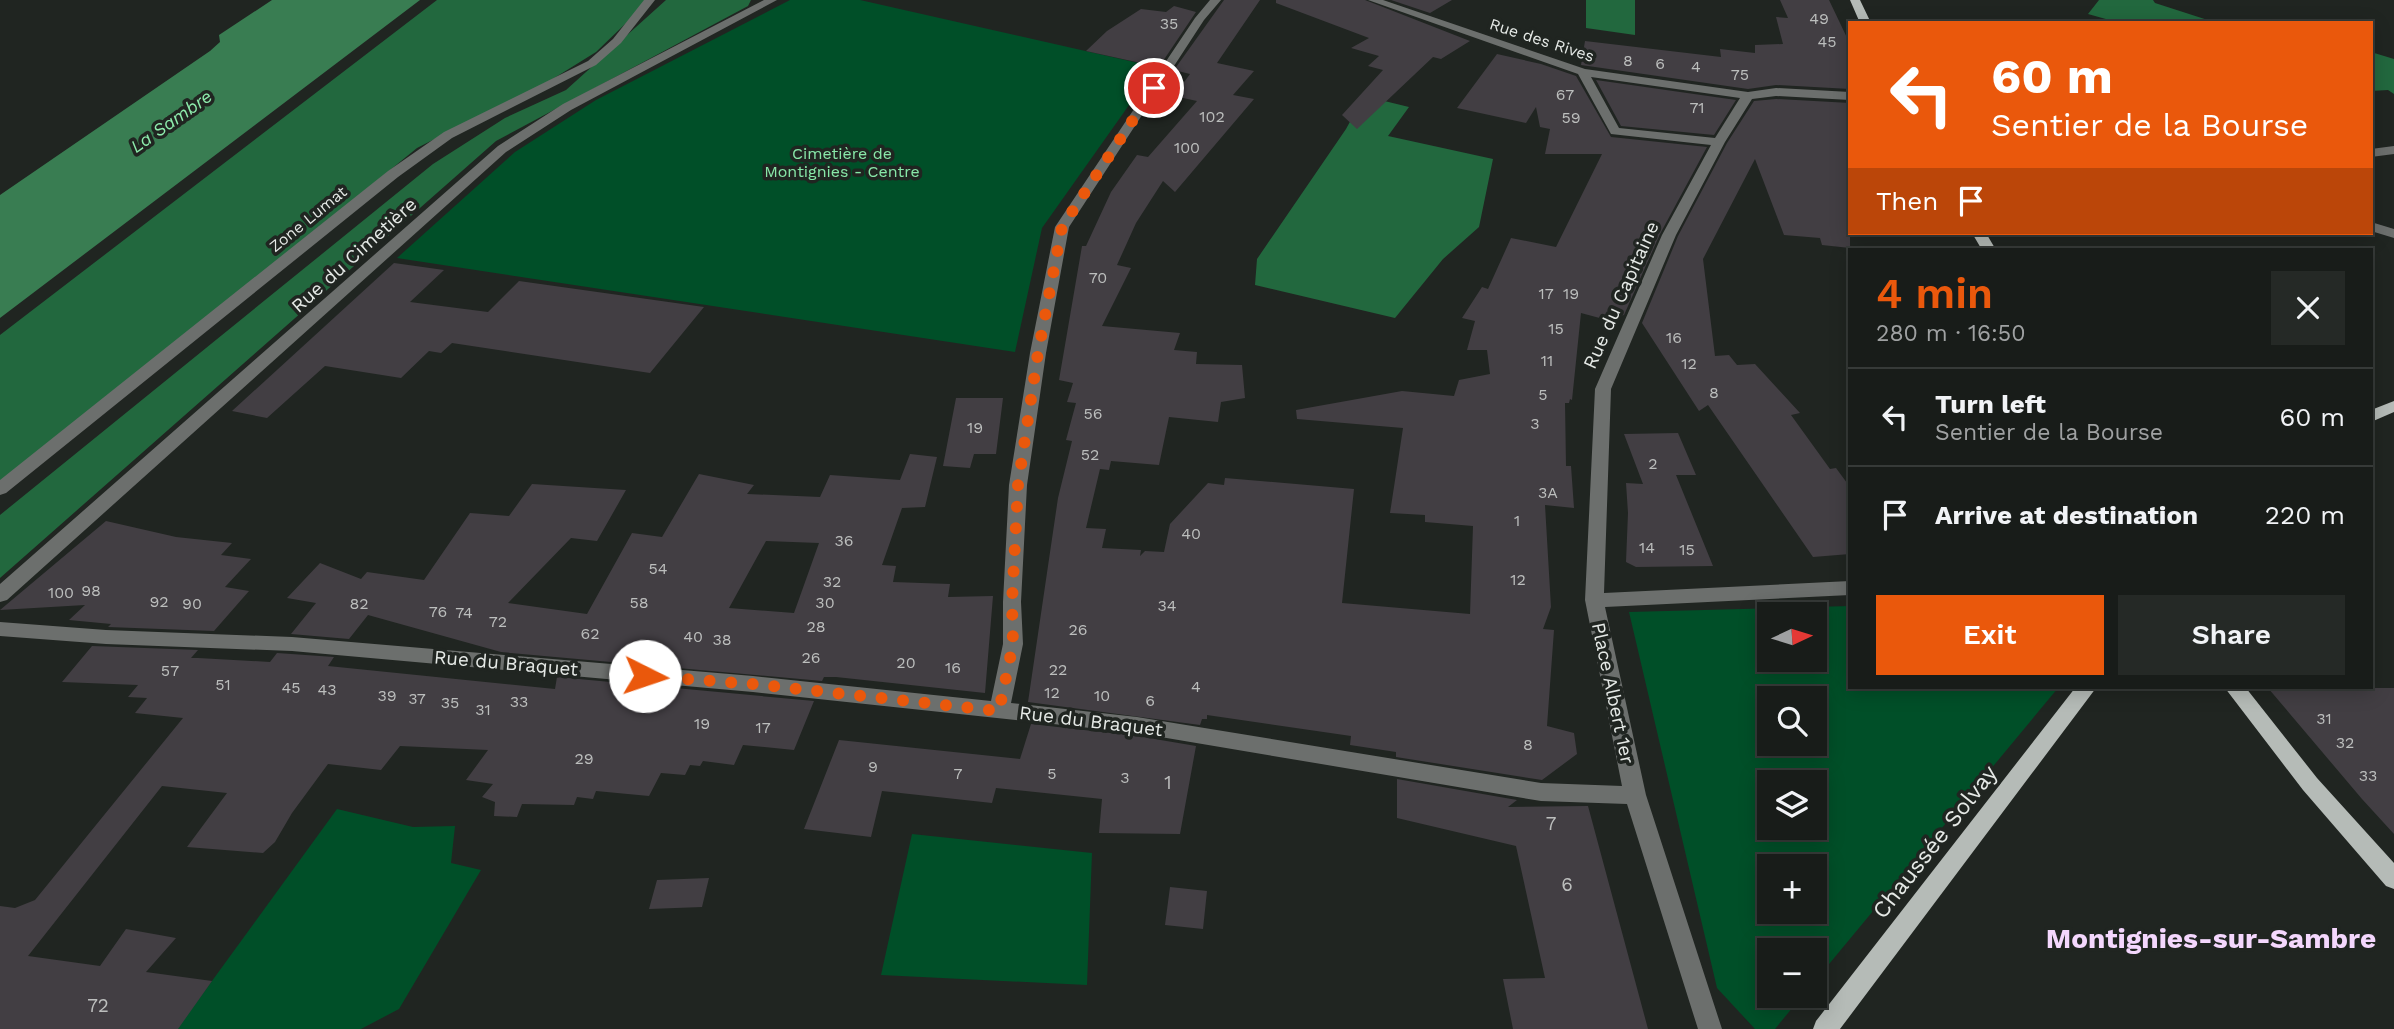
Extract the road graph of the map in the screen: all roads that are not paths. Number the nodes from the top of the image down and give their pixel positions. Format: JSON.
{"nodes":[{"id":1,"x":650,"y":0,"type":"edge"},
{"id":2,"x":772,"y":0,"type":"edge"},
{"id":3,"x":1216,"y":0,"type":"edge"},
{"id":4,"x":1373,"y":0,"type":"edge"},
{"id":5,"x":1855,"y":0,"type":"edge"},
{"id":6,"x":1865,"y":21,"type":"edge"},
{"id":7,"x":1583,"y":72,"type":"junction"},
{"id":8,"x":1748,"y":96,"type":"junction"},
{"id":9,"x":1848,"y":96,"type":"edge"},
{"id":10,"x":1719,"y":142,"type":"junction"},
{"id":11,"x":2394,"y":150,"type":"edge"},
{"id":12,"x":2373,"y":153,"type":"edge"},
{"id":13,"x":2373,"y":227,"type":"edge"},
{"id":14,"x":2394,"y":234,"type":"edge"},
{"id":15,"x":2394,"y":406,"type":"edge"},
{"id":16,"x":2373,"y":416,"type":"edge"},
{"id":17,"x":0,"y":489,"type":"edge"},
{"id":18,"x":1848,"y":588,"type":"edge"},
{"id":19,"x":0,"y":595,"type":"edge"},
{"id":20,"x":1594,"y":600,"type":"junction"},
{"id":21,"x":0,"y":629,"type":"edge"},
{"id":22,"x":2085,"y":689,"type":"edge"},
{"id":23,"x":2236,"y":689,"type":"edge"},
{"id":24,"x":999,"y":711,"type":"junction"},
{"id":25,"x":1635,"y":795,"type":"junction"},
{"id":26,"x":2394,"y":879,"type":"edge"},
{"id":27,"x":1710,"y":1029,"type":"edge"},
{"id":28,"x":1825,"y":1029,"type":"edge"}],
"edges":[{"from":1,"to":17,"type":"street","name":"Zone Lumat"},
{"from":2,"to":19,"type":"street","name":"Rue du Cimetière"},
{"from":3,"to":24,"type":"street"},
{"from":4,"to":7,"type":"street","name":"Rue des Rives"},
{"from":5,"to":6,"type":"main road"},
{"from":7,"to":8,"type":"street","name":"Rue des Rives"},
{"from":7,"to":10,"type":"street"},
{"from":8,"to":9,"type":"street"},
{"from":8,"to":10,"type":"street","name":"Rue du Capitaine"},
{"from":10,"to":20,"type":"street","name":"Rue du Capitaine"},
{"from":11,"to":12,"type":"street"},
{"from":13,"to":14,"type":"street"},
{"from":15,"to":16,"type":"main road"},
{"from":18,"to":20,"type":"street","name":"Place Albert 1er"},
{"from":20,"to":25,"type":"street","name":"Place Albert 1er"},
{"from":21,"to":24,"type":"street","name":"Rue du Braquet"},
{"from":22,"to":28,"type":"main road","name":"Chaussée Solvay"},
{"from":23,"to":26,"type":"main road"},
{"from":24,"to":25,"type":"street","name":"Rue du Braquet"},
{"from":25,"to":27,"type":"street","name":"Place Albert 1er"}]}
